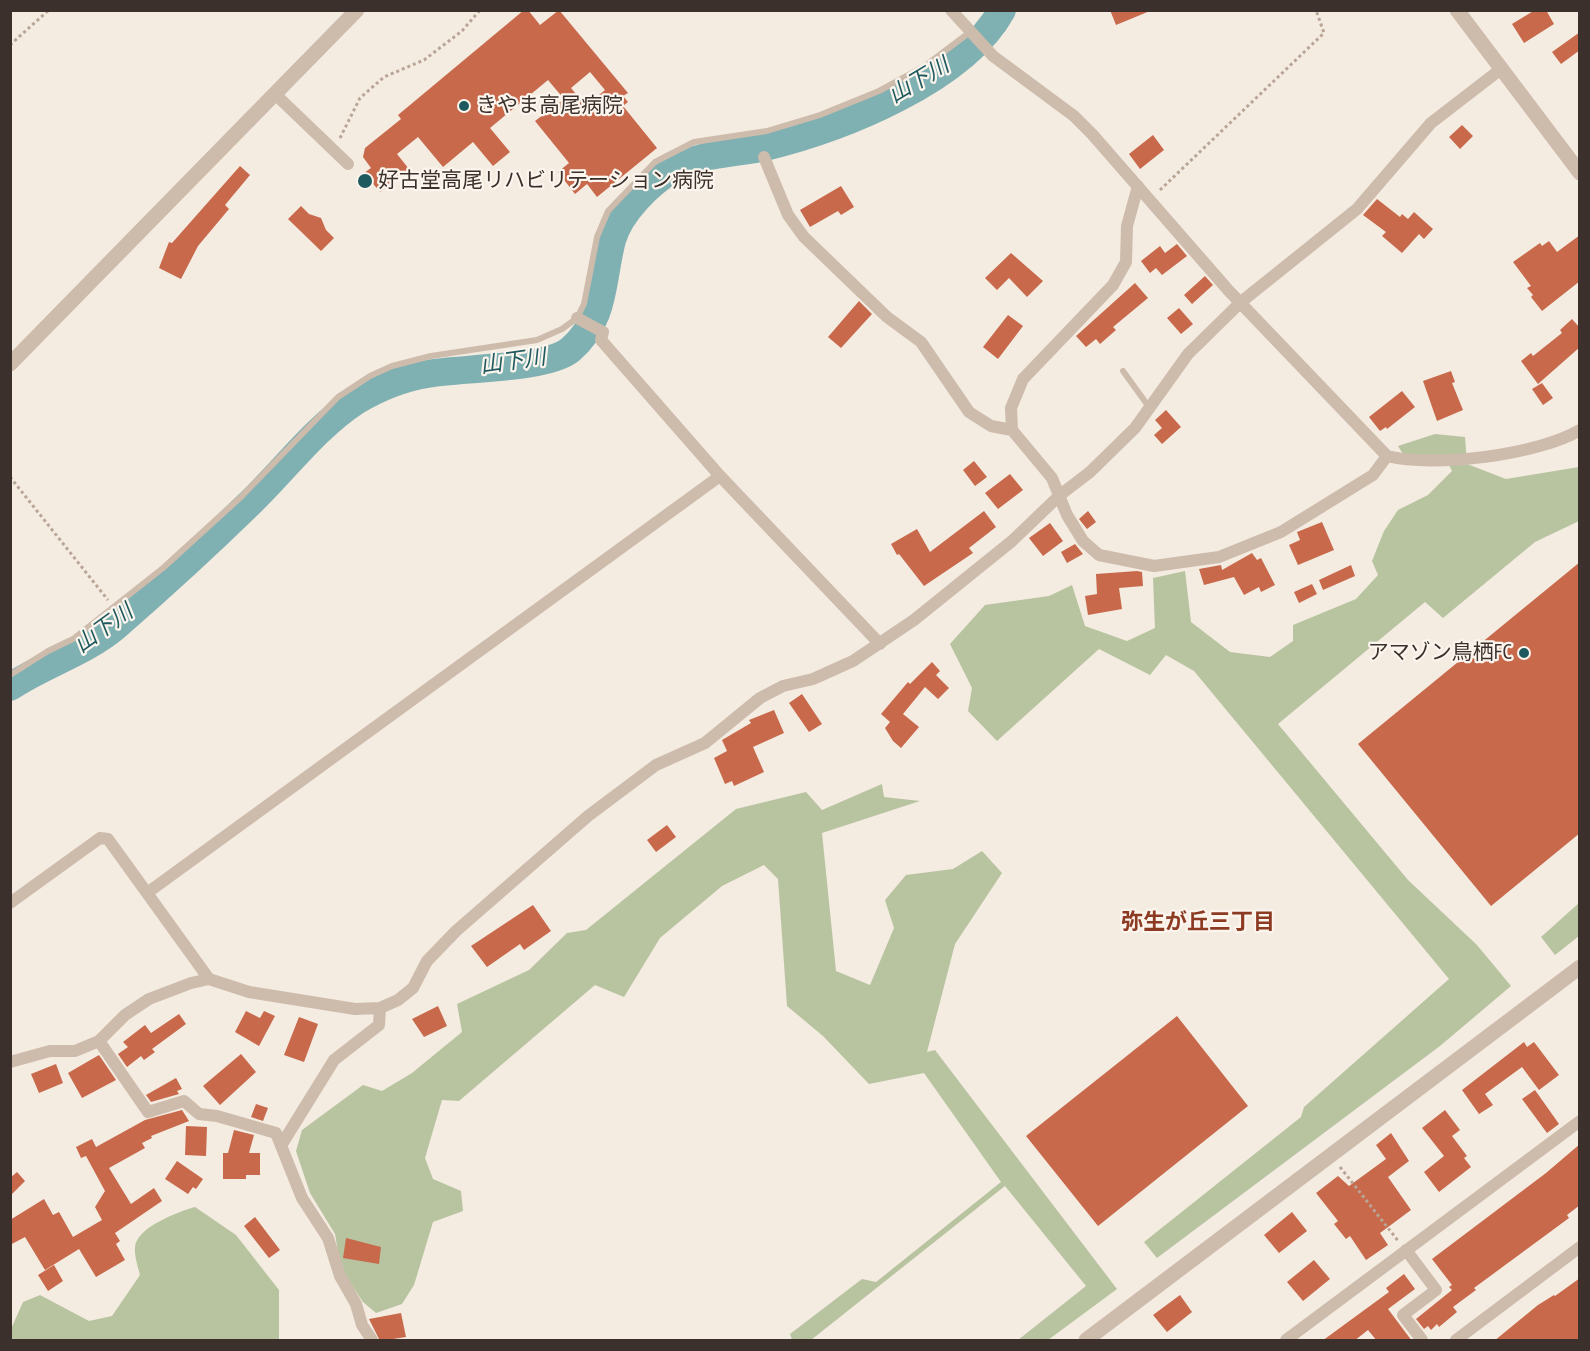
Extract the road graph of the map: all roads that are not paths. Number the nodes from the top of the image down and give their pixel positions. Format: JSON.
{"nodes":[{"id":1,"x":357,"y":10,"type":"edge"},
{"id":2,"x":951,"y":10,"type":"edge"},
{"id":3,"x":1457,"y":10,"type":"edge"},
{"id":4,"x":970,"y":32,"type":"junction"},
{"id":5,"x":1501,"y":69,"type":"junction"},
{"id":6,"x":274,"y":94,"type":"junction"},
{"id":7,"x":764,"y":157,"type":"dead end"},
{"id":8,"x":348,"y":164,"type":"dead end"},
{"id":9,"x":1577,"y":165,"type":"edge"},
{"id":10,"x":1137,"y":186,"type":"junction"},
{"id":11,"x":1241,"y":302,"type":"junction"},
{"id":12,"x":579,"y":319,"type":"junction"},
{"id":13,"x":10,"y":364,"type":"edge"},
{"id":14,"x":1123,"y":371,"type":"dead end"},
{"id":15,"x":1150,"y":407,"type":"junction"},
{"id":16,"x":1012,"y":430,"type":"junction"},
{"id":17,"x":1580,"y":430,"type":"edge"},
{"id":18,"x":1387,"y":456,"type":"junction"},
{"id":19,"x":720,"y":476,"type":"junction"},
{"id":20,"x":1060,"y":495,"type":"junction"},
{"id":21,"x":880,"y":644,"type":"junction"},
{"id":22,"x":10,"y":675,"type":"edge"},
{"id":23,"x":147,"y":893,"type":"junction"},
{"id":24,"x":10,"y":903,"type":"edge"},
{"id":25,"x":1580,"y":967,"type":"edge"},
{"id":26,"x":209,"y":980,"type":"junction"},
{"id":27,"x":380,"y":1008,"type":"junction"},
{"id":28,"x":99,"y":1041,"type":"junction"},
{"id":29,"x":10,"y":1062,"type":"edge"},
{"id":30,"x":1580,"y":1121,"type":"edge"},
{"id":31,"x":282,"y":1144,"type":"junction"},
{"id":32,"x":1580,"y":1247,"type":"edge"},
{"id":33,"x":1406,"y":1250,"type":"junction"},
{"id":34,"x":372,"y":1341,"type":"edge"},
{"id":35,"x":1086,"y":1341,"type":"edge"},
{"id":36,"x":1286,"y":1341,"type":"edge"},
{"id":37,"x":1422,"y":1341,"type":"edge"},
{"id":38,"x":1456,"y":1341,"type":"edge"}],
"edges":[{"from":1,"to":6,"type":"street"},
{"from":2,"to":4,"type":"street"},
{"from":3,"to":5,"type":"street"},
{"from":4,"to":10,"type":"street"},
{"from":4,"to":12,"type":"lane"},
{"from":5,"to":9,"type":"street"},
{"from":5,"to":11,"type":"street"},
{"from":6,"to":8,"type":"street"},
{"from":6,"to":13,"type":"street"},
{"from":7,"to":16,"type":"street"},
{"from":10,"to":11,"type":"street"},
{"from":10,"to":16,"type":"street"},
{"from":11,"to":15,"type":"street"},
{"from":11,"to":18,"type":"street"},
{"from":12,"to":19,"type":"street"},
{"from":12,"to":22,"type":"lane"},
{"from":14,"to":15,"type":"lane"},
{"from":15,"to":20,"type":"street"},
{"from":16,"to":20,"type":"street"},
{"from":17,"to":18,"type":"street"},
{"from":18,"to":20,"type":"street"},
{"from":19,"to":21,"type":"street"},
{"from":19,"to":23,"type":"street"},
{"from":20,"to":21,"type":"street"},
{"from":21,"to":27,"type":"street"},
{"from":23,"to":24,"type":"street"},
{"from":23,"to":26,"type":"street"},
{"from":25,"to":35,"type":"street"},
{"from":26,"to":27,"type":"street"},
{"from":26,"to":28,"type":"street"},
{"from":27,"to":31,"type":"street"},
{"from":28,"to":29,"type":"street"},
{"from":28,"to":31,"type":"street"},
{"from":30,"to":33,"type":"street"},
{"from":31,"to":34,"type":"street"},
{"from":32,"to":38,"type":"street"},
{"from":33,"to":36,"type":"street"},
{"from":33,"to":37,"type":"street"}]}
